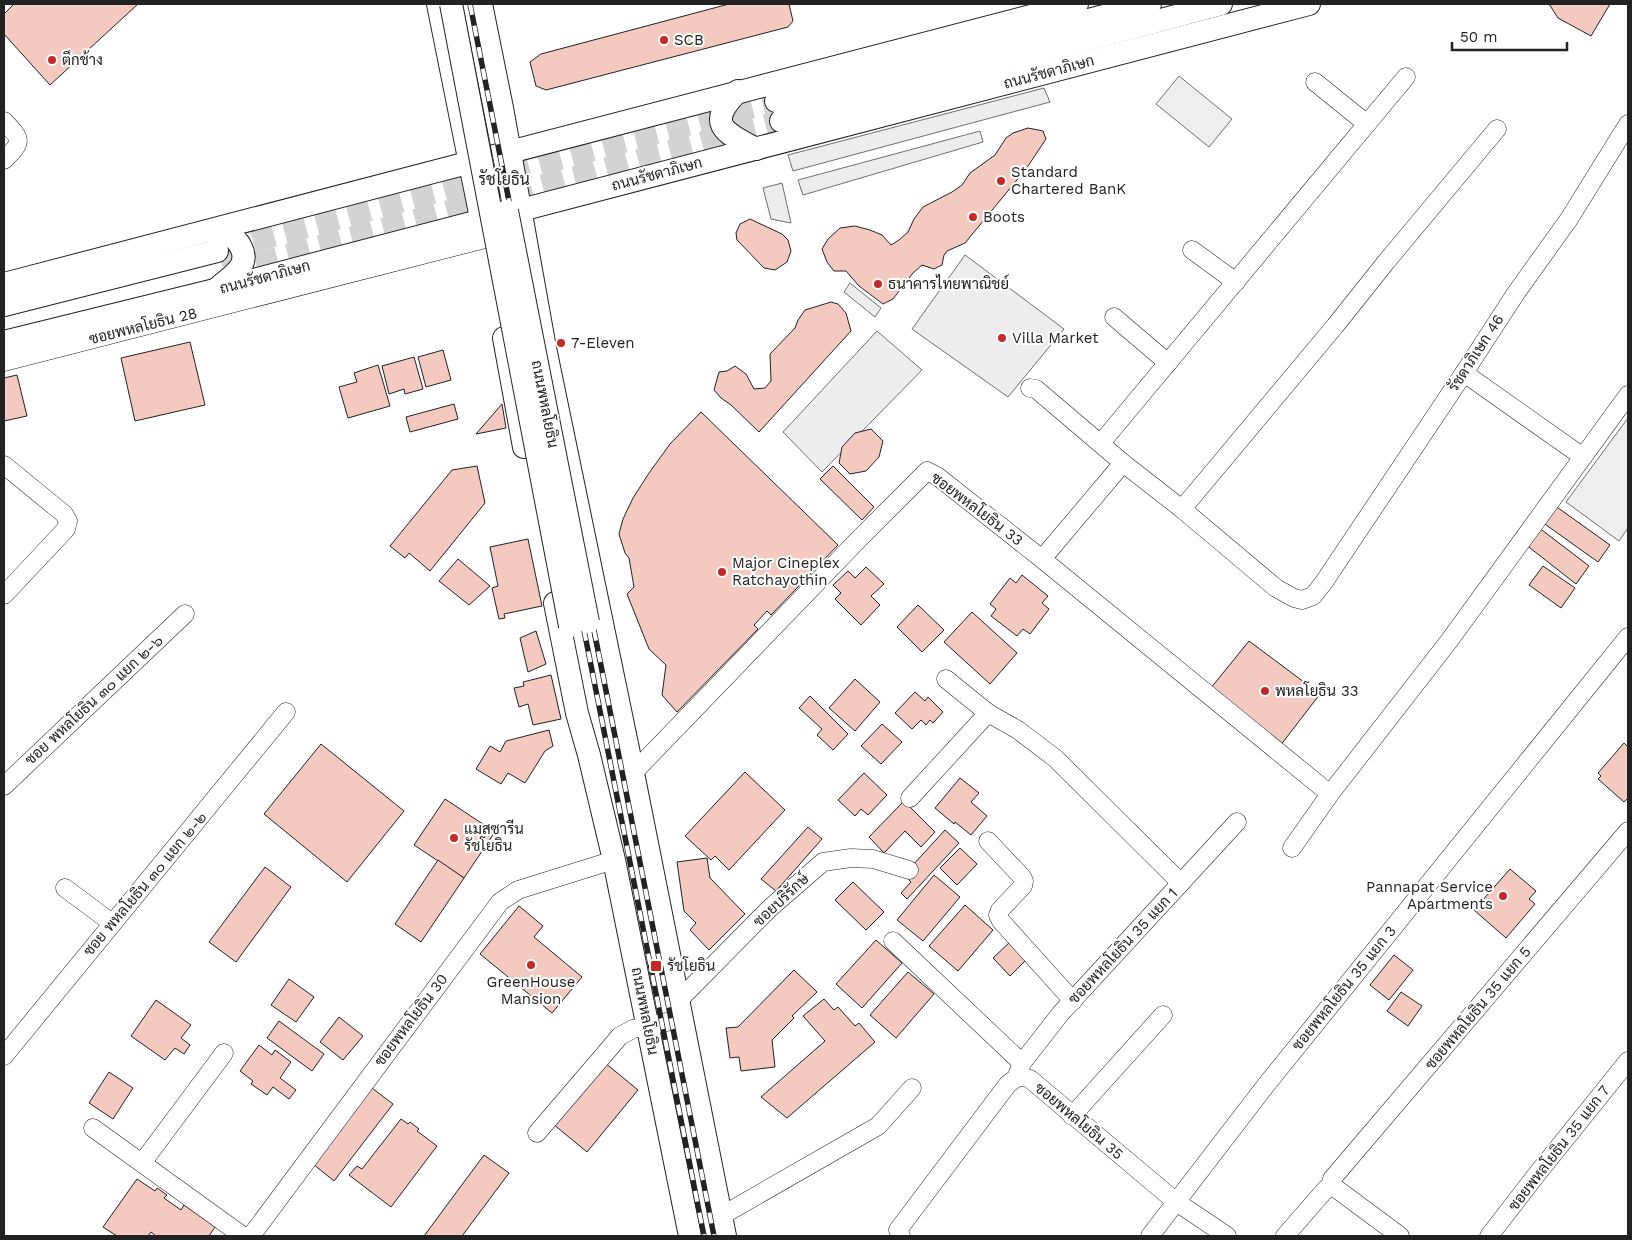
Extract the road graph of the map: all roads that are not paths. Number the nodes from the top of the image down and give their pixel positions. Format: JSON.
{"nodes":[{"id":1,"x":438,"y":4,"type":"edge"},
{"id":2,"x":451,"y":4,"type":"edge"},
{"id":3,"x":466,"y":4,"type":"edge"},
{"id":4,"x":481,"y":4,"type":"edge"},
{"id":5,"x":1077,"y":4,"type":"edge"},
{"id":6,"x":1150,"y":4,"type":"edge"},
{"id":7,"x":1221,"y":4,"type":"edge"},
{"id":8,"x":1309,"y":4,"type":"edge"},
{"id":9,"x":492,"y":59,"type":"junction"},
{"id":10,"x":450,"y":66,"type":"junction"},
{"id":11,"x":1406,"y":77,"type":"dead end"},
{"id":12,"x":1315,"y":82,"type":"dead end"},
{"id":13,"x":738,"y":91,"type":"junction"},
{"id":14,"x":4,"y":121,"type":"edge"},
{"id":15,"x":1367,"y":124,"type":"junction"},
{"id":16,"x":1628,"y":125,"type":"edge"},
{"id":17,"x":1497,"y":129,"type":"dead end"},
{"id":18,"x":756,"y":149,"type":"junction"},
{"id":19,"x":510,"y":152,"type":"junction"},
{"id":20,"x":4,"y":160,"type":"edge"},
{"id":21,"x":469,"y":163,"type":"junction"},
{"id":22,"x":520,"y":210,"type":"junction"},
{"id":23,"x":483,"y":229,"type":"junction"},
{"id":24,"x":207,"y":231,"type":"junction"},
{"id":25,"x":1192,"y":250,"type":"dead end"},
{"id":26,"x":218,"y":271,"type":"junction"},
{"id":27,"x":1236,"y":282,"type":"junction"},
{"id":28,"x":4,"y":284,"type":"edge"},
{"id":29,"x":4,"y":306,"type":"edge"},
{"id":30,"x":1114,"y":317,"type":"dead end"},
{"id":31,"x":4,"y":327,"type":"edge"},
{"id":32,"x":4,"y":342,"type":"edge"},
{"id":33,"x":545,"y":348,"type":"junction"},
{"id":34,"x":508,"y":360,"type":"junction"},
{"id":35,"x":4,"y":362,"type":"edge"},
{"id":36,"x":1168,"y":363,"type":"junction"},
{"id":37,"x":1464,"y":373,"type":"junction"},
{"id":38,"x":1030,"y":388,"type":"dead end"},
{"id":39,"x":1628,"y":395,"type":"edge"},
{"id":40,"x":1101,"y":444,"type":"junction"},
{"id":41,"x":1583,"y":456,"type":"junction"},
{"id":42,"x":1123,"y":463,"type":"junction"},
{"id":43,"x":4,"y":465,"type":"edge"},
{"id":44,"x":1182,"y":509,"type":"junction"},
{"id":45,"x":1042,"y":559,"type":"junction"},
{"id":46,"x":4,"y":596,"type":"edge"},
{"id":47,"x":185,"y":614,"type":"dead end"},
{"id":48,"x":579,"y":624,"type":"junction"},
{"id":49,"x":1628,"y":637,"type":"edge"},
{"id":50,"x":946,"y":679,"type":"dead end"},
{"id":51,"x":286,"y":712,"type":"dead end"},
{"id":52,"x":988,"y":713,"type":"junction"},
{"id":53,"x":633,"y":773,"type":"junction"},
{"id":54,"x":4,"y":786,"type":"edge"},
{"id":55,"x":596,"y":786,"type":"junction"},
{"id":56,"x":1330,"y":794,"type":"junction"},
{"id":57,"x":638,"y":798,"type":"junction"},
{"id":58,"x":910,"y":798,"type":"dead end"},
{"id":59,"x":1237,"y":822,"type":"dead end"},
{"id":60,"x":1628,"y":831,"type":"edge"},
{"id":61,"x":988,"y":841,"type":"dead end"},
{"id":62,"x":1292,"y":848,"type":"dead end"},
{"id":63,"x":614,"y":860,"type":"junction"},
{"id":64,"x":910,"y":870,"type":"dead end"},
{"id":65,"x":1181,"y":883,"type":"junction"},
{"id":66,"x":65,"y":888,"type":"dead end"},
{"id":67,"x":112,"y":923,"type":"junction"},
{"id":68,"x":893,"y":941,"type":"dead end"},
{"id":69,"x":1073,"y":1001,"type":"junction"},
{"id":70,"x":679,"y":1010,"type":"junction"},
{"id":71,"x":1163,"y":1015,"type":"dead end"},
{"id":72,"x":648,"y":1026,"type":"junction"},
{"id":73,"x":224,"y":1053,"type":"dead end"},
{"id":74,"x":4,"y":1056,"type":"edge"},
{"id":75,"x":1628,"y":1061,"type":"edge"},
{"id":76,"x":1020,"y":1070,"type":"junction"},
{"id":77,"x":912,"y":1088,"type":"dead end"},
{"id":78,"x":1072,"y":1116,"type":"junction"},
{"id":79,"x":93,"y":1128,"type":"dead end"},
{"id":80,"x":537,"y":1133,"type":"dead end"},
{"id":81,"x":142,"y":1163,"type":"junction"},
{"id":82,"x":1330,"y":1187,"type":"junction"},
{"id":83,"x":1176,"y":1201,"type":"junction"},
{"id":84,"x":723,"y":1226,"type":"edge"},
{"id":85,"x":243,"y":1236,"type":"edge"},
{"id":86,"x":251,"y":1236,"type":"edge"},
{"id":87,"x":690,"y":1236,"type":"edge"},
{"id":88,"x":901,"y":1236,"type":"edge"},
{"id":89,"x":1150,"y":1236,"type":"edge"},
{"id":90,"x":1227,"y":1236,"type":"edge"},
{"id":91,"x":1285,"y":1236,"type":"edge"},
{"id":92,"x":1400,"y":1236,"type":"edge"},
{"id":93,"x":1489,"y":1236,"type":"edge"}],
"edges":[{"from":1,"to":10,"type":"main road","name":"ถนนพหลโยธิน"},
{"from":2,"to":48,"type":"main road","name":"ถนนพหลโยธิน","bridge":true},
{"from":3,"to":48,"type":"main road","name":"ถนนพหลโยธิน","bridge":true},
{"from":4,"to":9,"type":"main road","name":"ถนนพหลโยธิน"},
{"from":5,"to":13,"type":"main road"},
{"from":6,"to":7,"type":"main road","name":"ถนนรัชดาภิเษก"},
{"from":8,"to":18,"type":"main road","name":"ถนนรัชดาภิเษก"},
{"from":9,"to":10,"type":"main road"},
{"from":9,"to":19,"type":"main road","name":"ถนนพหลโยธิน"},
{"from":10,"to":21,"type":"main road","name":"ถนนพหลโยธิน"},
{"from":11,"to":15,"type":"street"},
{"from":12,"to":15,"type":"street"},
{"from":13,"to":18,"type":"main road"},
{"from":13,"to":19,"type":"main road"},
{"from":14,"to":20,"type":"street"},
{"from":15,"to":27,"type":"street"},
{"from":16,"to":37,"type":"street","name":"รัชดาภิเษก 46"},
{"from":17,"to":44,"type":"street"},
{"from":18,"to":22,"type":"main road","name":"ถนนรัชดาภิเษก"},
{"from":19,"to":21,"type":"main road"},
{"from":19,"to":22,"type":"main road","name":"ถนนพหลโยธิน"},
{"from":21,"to":23,"type":"main road","name":"ถนนพหลโยธิน"},
{"from":21,"to":24,"type":"main road"},
{"from":22,"to":23,"type":"main road","name":"ถนนรัชดาภิเษก"},
{"from":22,"to":33,"type":"main road","name":"ถนนพหลโยธิน"},
{"from":23,"to":26,"type":"main road","name":"ถนนรัชดาภิเษก"},
{"from":23,"to":34,"type":"main road","name":"ถนนพหลโยธิน"},
{"from":23,"to":35,"type":"street","name":"ซอยพหลโยธิน 28"},
{"from":24,"to":26,"type":"main road"},
{"from":24,"to":28,"type":"main road"},
{"from":25,"to":27,"type":"street"},
{"from":26,"to":29,"type":"main road","name":"ถนนรัชดาภิเษก"},
{"from":26,"to":31,"type":"main road","name":"ถนนรัชดาภิเษก"},
{"from":26,"to":32,"type":"main road","name":"ถนนรัชดาภิเษก"},
{"from":27,"to":36,"type":"street"},
{"from":30,"to":36,"type":"street"},
{"from":33,"to":34,"type":"main road"},
{"from":33,"to":53,"type":"main road","name":"ถนนพหลโยธิน"},
{"from":34,"to":55,"type":"main road","name":"ถนนพหลโยธิน"},
{"from":36,"to":40,"type":"street"},
{"from":37,"to":41,"type":"street"},
{"from":37,"to":44,"type":"street","name":"รัชดาภิเษก 46"},
{"from":38,"to":40,"type":"street","name":"รัชดาภิเษก 46"},
{"from":39,"to":41,"type":"street"},
{"from":40,"to":42,"type":"street","name":"รัชดาภิเษก 46"},
{"from":41,"to":56,"type":"street"},
{"from":42,"to":44,"type":"street","name":"รัชดาภิเษก 46"},
{"from":42,"to":45,"type":"street"},
{"from":43,"to":46,"type":"street"},
{"from":45,"to":53,"type":"street","name":"ซอยพหลโยธิน 33"},
{"from":45,"to":56,"type":"street","name":"ซอยพหลโยธิน 33"},
{"from":47,"to":54,"type":"street","name":"ซอย พหลโยธิน ๓๐ แยก ๒-๖"},
{"from":48,"to":55,"type":"main road","name":"ถนนพหลโยธิน"},
{"from":48,"to":57,"type":"main road","name":"ถนนพหลโยธิน"},
{"from":49,"to":83,"type":"street","name":"ซอยพหลโยธิน 35 แยก 3"},
{"from":50,"to":52,"type":"street"},
{"from":51,"to":67,"type":"street","name":"ซอย พหลโยธิน ๓๐ แยก ๒-๒"},
{"from":52,"to":58,"type":"street"},
{"from":52,"to":65,"type":"street"},
{"from":53,"to":57,"type":"main road","name":"ถนนพหลโยธิน"},
{"from":55,"to":63,"type":"main road","name":"ถนนพหลโยธิน"},
{"from":56,"to":62,"type":"street"},
{"from":57,"to":70,"type":"main road","name":"ถนนพหลโยธิน"},
{"from":59,"to":65,"type":"street","name":"ซอยพหลโยธิน 35 แยก 1"},
{"from":60,"to":82,"type":"street","name":"ซอยพหลโยธิน 35 แยก 5"},
{"from":61,"to":69,"type":"street"},
{"from":63,"to":72,"type":"main road","name":"ถนนพหลโยธิน"},
{"from":63,"to":86,"type":"street","name":"ซอยพหลโยธิน 30"},
{"from":64,"to":70,"type":"street","name":"ซอยบริรักษ์"},
{"from":65,"to":69,"type":"street","name":"ซอยพหลโยธิน 35 แยก 1"},
{"from":66,"to":67,"type":"street"},
{"from":67,"to":74,"type":"street","name":"ซอย พหลโยธิน ๓๐ แยก ๒-๒"},
{"from":68,"to":76,"type":"street"},
{"from":69,"to":76,"type":"street","name":"ซอยพหลโยธิน 35 แยก 1"},
{"from":70,"to":72,"type":"street"},
{"from":70,"to":84,"type":"main road","name":"ถนนพหลโยธิน"},
{"from":71,"to":78,"type":"street"},
{"from":72,"to":80,"type":"street"},
{"from":72,"to":87,"type":"main road","name":"ถนนพหลโยธิน"},
{"from":73,"to":81,"type":"street"},
{"from":75,"to":93,"type":"street","name":"ซอยพหลโยธิน 35 แยก 7"},
{"from":76,"to":78,"type":"street","name":"ซอยพหลโยธิน 35"},
{"from":76,"to":88,"type":"street","name":"ซอยพหลโยธิน 35"},
{"from":77,"to":84,"type":"street"},
{"from":78,"to":83,"type":"street","name":"ซอยพหลโยธิน 35"},
{"from":79,"to":81,"type":"street"},
{"from":81,"to":85,"type":"street"},
{"from":82,"to":91,"type":"street"},
{"from":82,"to":92,"type":"street"},
{"from":83,"to":89,"type":"street","name":"ซอยพหลโยธิน 35 แยก 3"},
{"from":83,"to":90,"type":"street","name":"ซอยพหลโยธิน 35"}]}
